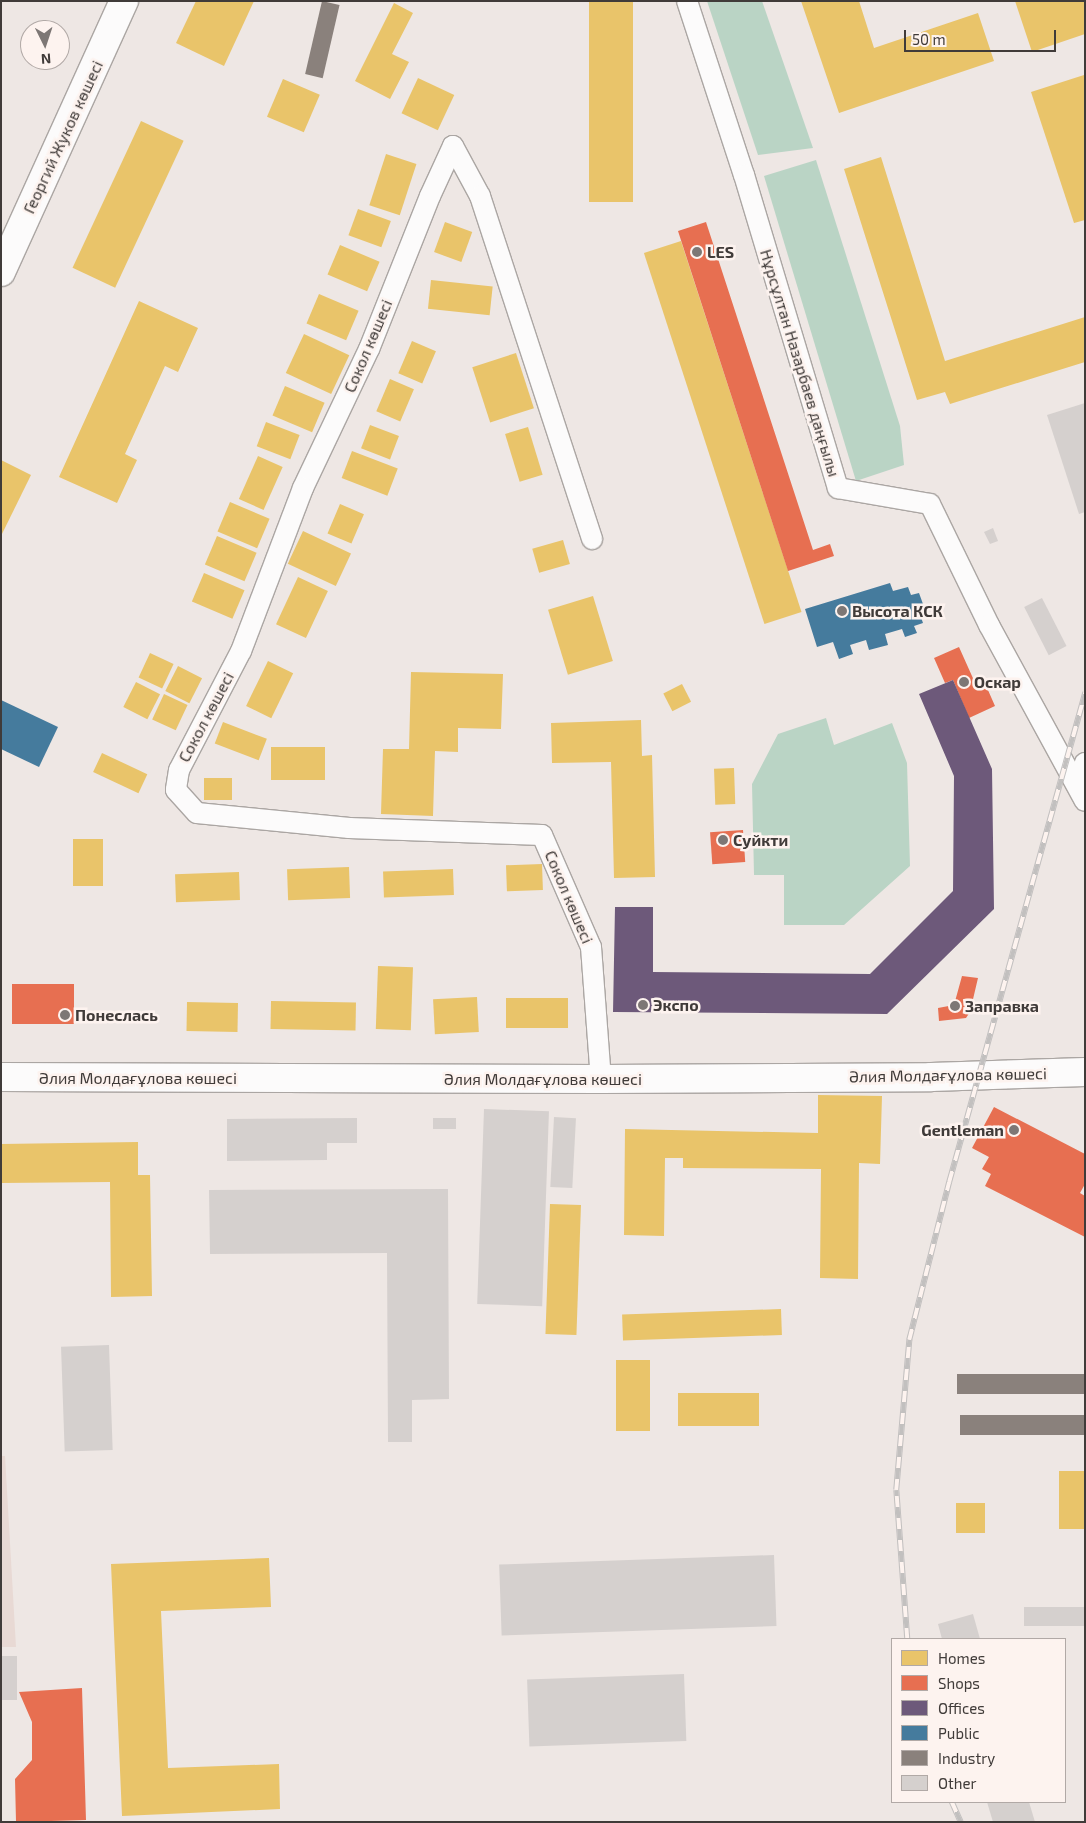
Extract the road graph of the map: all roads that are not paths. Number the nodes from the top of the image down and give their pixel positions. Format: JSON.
{"nodes":[{"id":1,"x":124,"y":1,"type":"edge"},
{"id":2,"x":687,"y":1,"type":"edge"},
{"id":3,"x":1,"y":272,"type":"edge"},
{"id":4,"x":592,"y":539,"type":"dead end"},
{"id":5,"x":1085,"y":763,"type":"edge"},
{"id":6,"x":1081,"y":794,"type":"edge"},
{"id":7,"x":1085,"y":1072,"type":"edge"},
{"id":8,"x":1,"y":1077,"type":"edge"},
{"id":9,"x":601,"y":1080,"type":"junction"}],
"edges":[{"from":1,"to":3,"type":"main road","name":"Георгий Жуков көшесі"},
{"from":2,"to":6,"type":"street","name":"Нұрсұлтан Назарбаев даңғылы"},
{"from":4,"to":9,"type":"street","name":"Сокол көшесі"},
{"from":5,"to":6,"type":"street"},
{"from":7,"to":9,"type":"main road","name":"Әлия Молдағұлова көшесі"},
{"from":8,"to":9,"type":"main road","name":"Әлия Молдағұлова көшесі"}]}
